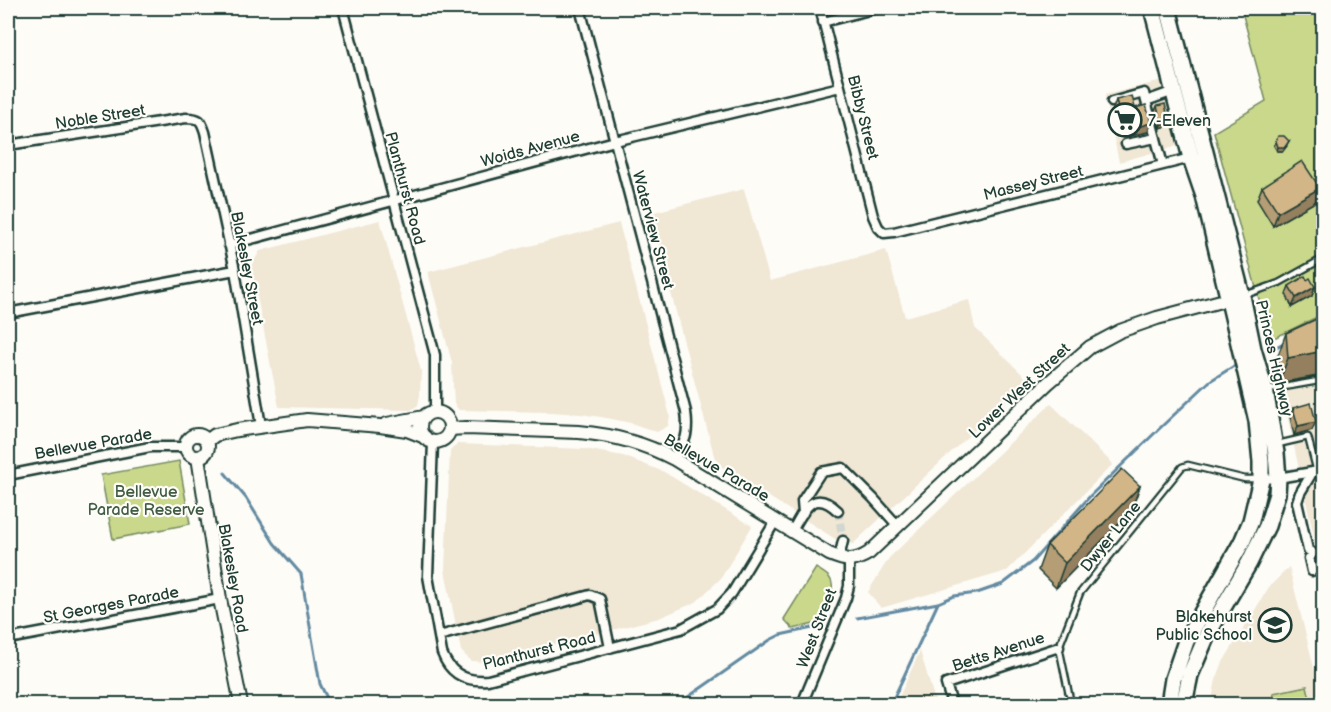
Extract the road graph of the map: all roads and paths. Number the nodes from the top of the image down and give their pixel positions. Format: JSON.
{"nodes":[{"id":1,"x":343,"y":8,"type":"edge"},
{"id":2,"x":580,"y":8,"type":"edge"},
{"id":3,"x":820,"y":8,"type":"edge"},
{"id":4,"x":877,"y":8,"type":"edge"},
{"id":5,"x":1152,"y":8,"type":"edge"},
{"id":6,"x":1168,"y":8,"type":"edge"},
{"id":7,"x":823,"y":22,"type":"junction"},
{"id":8,"x":840,"y":87,"type":"junction"},
{"id":9,"x":1174,"y":91,"type":"junction"},
{"id":10,"x":1146,"y":101,"type":"junction"},
{"id":11,"x":1112,"y":102,"type":"dead end"},
{"id":12,"x":197,"y":119,"type":"joint"},
{"id":13,"x":1156,"y":138,"type":"junction"},
{"id":14,"x":615,"y":141,"type":"junction"},
{"id":15,"x":1126,"y":144,"type":"dead end"},
{"id":16,"x":8,"y":145,"type":"edge"},
{"id":17,"x":1191,"y":158,"type":"junction"},
{"id":18,"x":1163,"y":165,"type":"junction"},
{"id":19,"x":394,"y":200,"type":"junction"},
{"id":20,"x":882,"y":232,"type":"joint"},
{"id":21,"x":229,"y":245,"type":"junction"},
{"id":22,"x":1323,"y":258,"type":"edge"},
{"id":23,"x":235,"y":270,"type":"junction"},
{"id":24,"x":1236,"y":298,"type":"junction"},
{"id":25,"x":8,"y":313,"type":"edge"},
{"id":26,"x":1323,"y":380,"type":"edge"},
{"id":27,"x":1265,"y":390,"type":"junction"},
{"id":28,"x":430,"y":415,"type":"junction"},
{"id":29,"x":261,"y":426,"type":"junction"},
{"id":30,"x":380,"y":426,"type":"junction"},
{"id":31,"x":450,"y":429,"type":"junction"},
{"id":32,"x":429,"y":440,"type":"junction"},
{"id":33,"x":207,"y":441,"type":"junction"},
{"id":34,"x":1275,"y":445,"type":"junction"},
{"id":35,"x":185,"y":447,"type":"junction"},
{"id":36,"x":198,"y":458,"type":"junction"},
{"id":37,"x":674,"y":459,"type":"junction"},
{"id":38,"x":1317,"y":472,"type":"edge"},
{"id":39,"x":8,"y":475,"type":"edge"},
{"id":40,"x":1278,"y":478,"type":"junction"},
{"id":41,"x":1261,"y":479,"type":"junction"},
{"id":42,"x":838,"y":511,"type":"dead end"},
{"id":43,"x":803,"y":513,"type":"junction"},
{"id":44,"x":776,"y":520,"type":"junction"},
{"id":45,"x":897,"y":526,"type":"junction"},
{"id":46,"x":792,"y":531,"type":"junction"},
{"id":47,"x":843,"y":541,"type":"tunnel mouth"},
{"id":48,"x":1323,"y":552,"type":"edge"},
{"id":49,"x":1313,"y":553,"type":"junction"},
{"id":50,"x":844,"y":559,"type":"junction"},
{"id":51,"x":1312,"y":571,"type":"dead end"},
{"id":52,"x":220,"y":598,"type":"junction"},
{"id":53,"x":439,"y":636,"type":"junction"},
{"id":54,"x":8,"y":639,"type":"edge"},
{"id":55,"x":1059,"y":647,"type":"junction"},
{"id":56,"x":610,"y":648,"type":"junction"},
{"id":57,"x":241,"y":705,"type":"edge"},
{"id":58,"x":802,"y":705,"type":"edge"},
{"id":59,"x":952,"y":705,"type":"edge"},
{"id":60,"x":1071,"y":705,"type":"edge"},
{"id":61,"x":1169,"y":705,"type":"edge"},
{"id":62,"x":1184,"y":705,"type":"edge"}],
"edges":[{"from":1,"to":19,"type":"street","name":"Planthurst Road"},
{"from":2,"to":14,"type":"street","name":"Waterview Street"},
{"from":3,"to":7,"type":"street","name":"Bibby Street"},
{"from":4,"to":7,"type":"street"},
{"from":5,"to":9,"type":"highway","name":"Princes Highway"},
{"from":6,"to":24,"type":"highway","name":"Princes Highway"},
{"from":7,"to":8,"type":"street","name":"Bibby Street"},
{"from":8,"to":14,"type":"street","name":"Woids Avenue"},
{"from":8,"to":20,"type":"street","name":"Bibby Street"},
{"from":9,"to":10,"type":"street"},
{"from":9,"to":17,"type":"highway","name":"Princes Highway"},
{"from":10,"to":11,"type":"street"},
{"from":10,"to":13,"type":"street"},
{"from":12,"to":16,"type":"street","name":"Noble Street"},
{"from":12,"to":21,"type":"street","name":"Blakesley Street"},
{"from":13,"to":15,"type":"street"},
{"from":13,"to":18,"type":"street"},
{"from":14,"to":19,"type":"street","name":"Woids Avenue"},
{"from":14,"to":37,"type":"street","name":"Waterview Street"},
{"from":17,"to":18,"type":"street","name":"Massey Street"},
{"from":17,"to":24,"type":"highway","name":"Princes Highway"},
{"from":18,"to":20,"type":"street","name":"Massey Street"},
{"from":19,"to":21,"type":"street","name":"Woids Avenue"},
{"from":19,"to":28,"type":"street","name":"Planthurst Road"},
{"from":21,"to":23,"type":"street","name":"Blakesley Street"},
{"from":22,"to":24,"type":"lane"},
{"from":23,"to":25,"type":"street"},
{"from":23,"to":29,"type":"street","name":"Blakesley Street"},
{"from":24,"to":27,"type":"highway","name":"Princes Highway"},
{"from":24,"to":41,"type":"highway","name":"Princes Highway"},
{"from":24,"to":45,"type":"street","name":"Lower West Street"},
{"from":26,"to":27,"type":"lane"},
{"from":27,"to":34,"type":"highway","name":"Princes Highway"},
{"from":28,"to":30,"type":"street"},
{"from":28,"to":31,"type":"street"},
{"from":28,"to":32,"type":"street"},
{"from":29,"to":30,"type":"street"},
{"from":29,"to":33,"type":"street"},
{"from":30,"to":32,"type":"street"},
{"from":31,"to":32,"type":"street"},
{"from":31,"to":37,"type":"street","name":"Bellevue Parade"},
{"from":32,"to":53,"type":"street","name":"Planthurst Road"},
{"from":33,"to":35,"type":"street"},
{"from":33,"to":36,"type":"street"},
{"from":34,"to":38,"type":"lane"},
{"from":34,"to":40,"type":"highway","name":"Princes Highway"},
{"from":35,"to":36,"type":"street"},
{"from":35,"to":39,"type":"street","name":"Bellevue Parade"},
{"from":36,"to":52,"type":"street","name":"Blakesley Road"},
{"from":37,"to":44,"type":"street","name":"Bellevue Parade"},
{"from":38,"to":40,"type":"street"},
{"from":38,"to":49,"type":"street"},
{"from":40,"to":41,"type":"street"},
{"from":40,"to":62,"type":"highway","name":"Princes Highway"},
{"from":41,"to":55,"type":"lane","name":"Dwyer Lane"},
{"from":41,"to":61,"type":"highway","name":"Princes Highway"},
{"from":42,"to":43,"type":"street"},
{"from":43,"to":45,"type":"street"},
{"from":43,"to":46,"type":"street"},
{"from":44,"to":46,"type":"street","name":"Bellevue Parade"},
{"from":44,"to":56,"type":"street","name":"Planthurst Road"},
{"from":45,"to":50,"type":"street","name":"Lower West Street"},
{"from":46,"to":50,"type":"street","name":"Bellevue Parade"},
{"from":47,"to":50,"type":"street","name":"West Street"},
{"from":48,"to":49,"type":"lane"},
{"from":49,"to":51,"type":"street"},
{"from":50,"to":58,"type":"street","name":"West Street"},
{"from":52,"to":54,"type":"street","name":"St Georges Parade"},
{"from":52,"to":57,"type":"street","name":"Blakesley Road"},
{"from":53,"to":56,"type":"street","name":"Planthurst Road"},
{"from":53,"to":56,"type":"street"},
{"from":55,"to":59,"type":"street","name":"Betts Avenue"},
{"from":55,"to":60,"type":"lane"}]}
